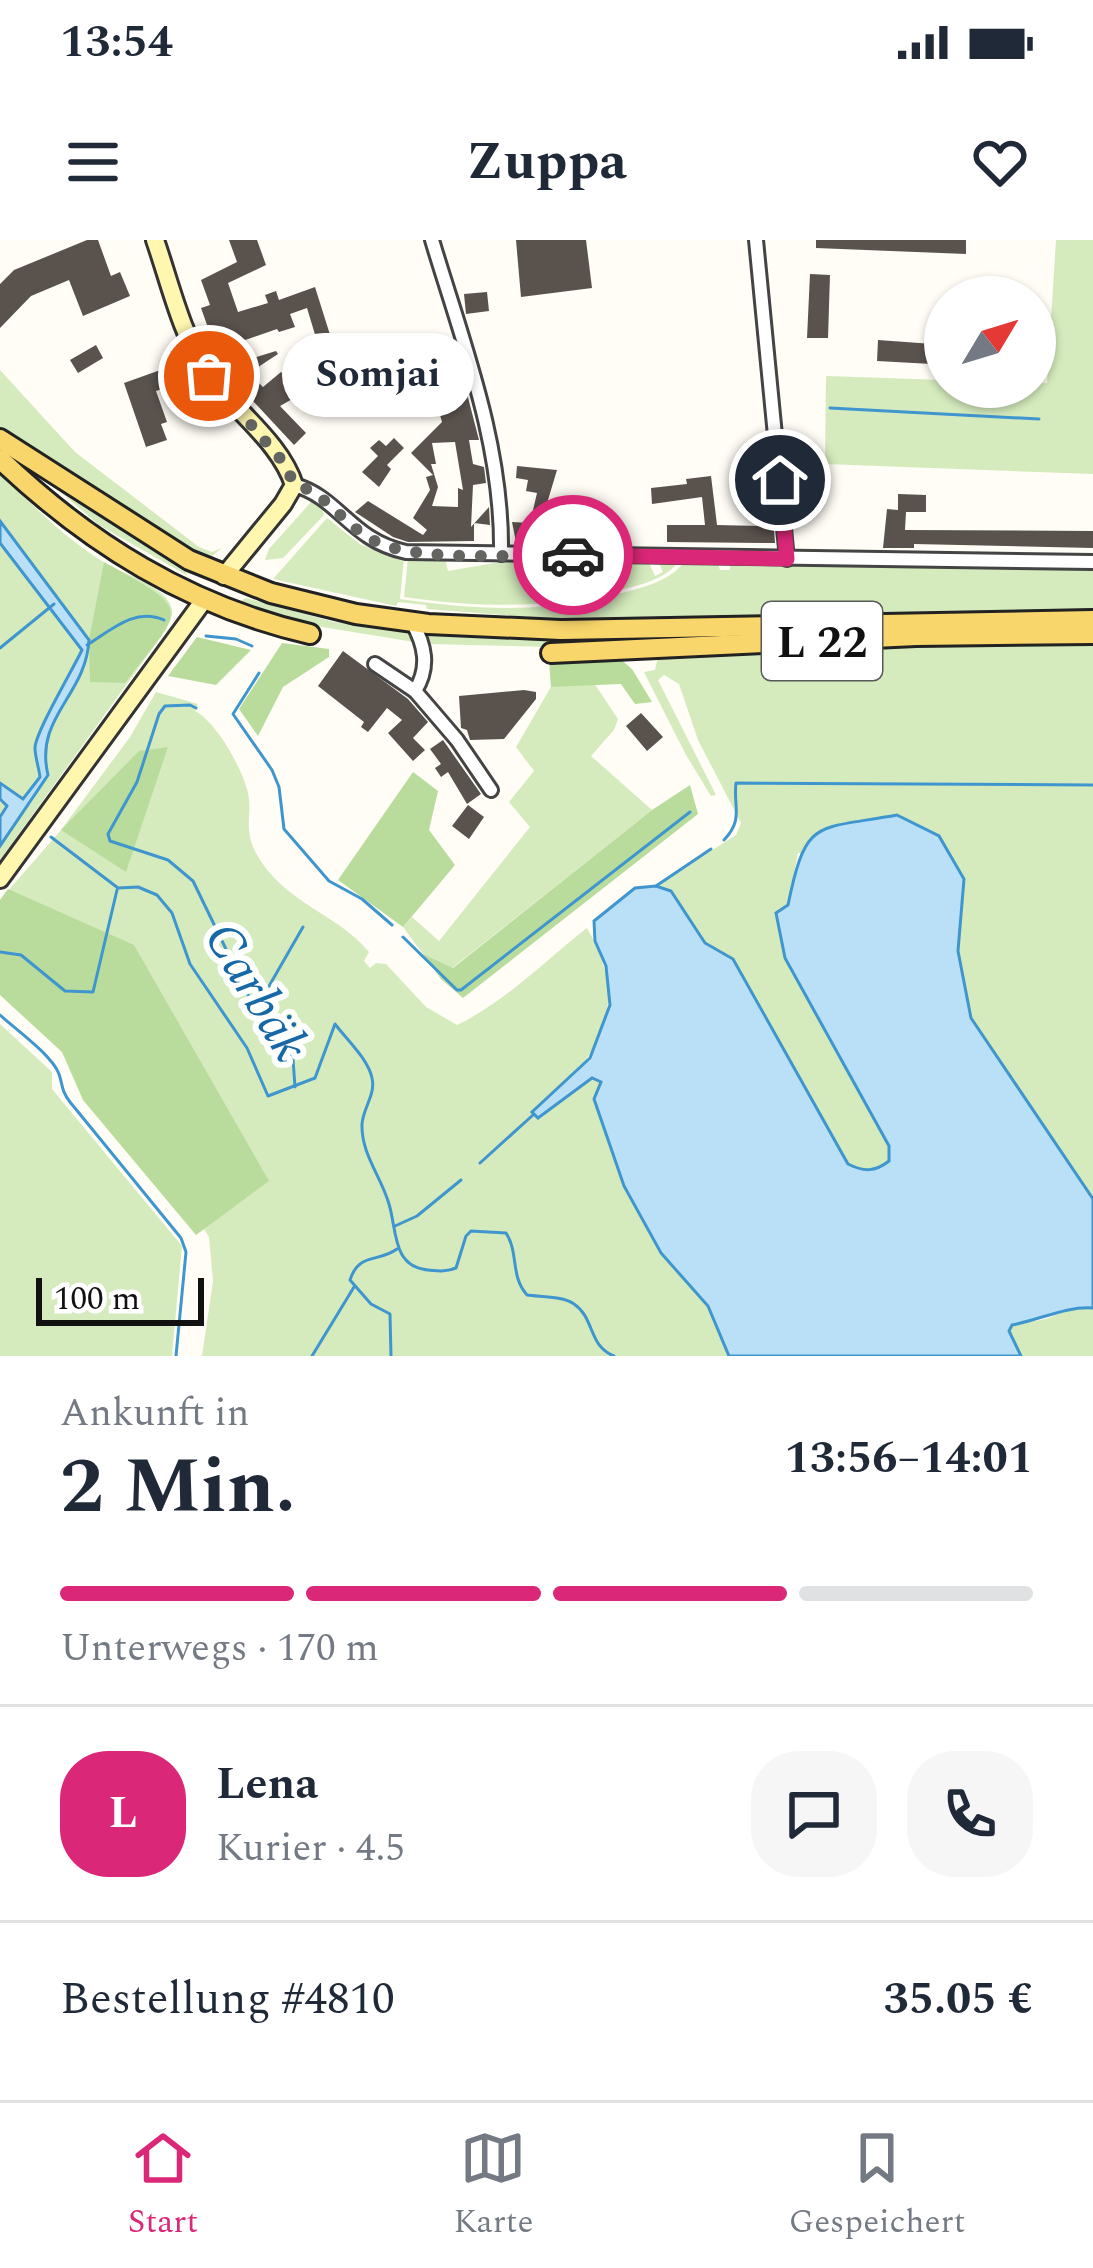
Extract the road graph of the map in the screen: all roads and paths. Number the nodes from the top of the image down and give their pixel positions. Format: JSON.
{"nodes":[{"id":1,"x":154,"y":240,"type":"edge"},
{"id":2,"x":431,"y":240,"type":"edge"},
{"id":3,"x":756,"y":240,"type":"edge"},
{"id":4,"x":0,"y":439,"type":"edge"},
{"id":5,"x":0,"y":460,"type":"edge"},
{"id":6,"x":294,"y":484,"type":"junction"},
{"id":7,"x":501,"y":554,"type":"junction"},
{"id":8,"x":787,"y":559,"type":"junction"},
{"id":9,"x":1093,"y":562,"type":"edge"},
{"id":10,"x":224,"y":576,"type":"junction"},
{"id":11,"x":204,"y":600,"type":"junction"},
{"id":12,"x":1093,"y":620,"type":"edge"},
{"id":13,"x":412,"y":622,"type":"junction"},
{"id":14,"x":310,"y":634,"type":"dead end"},
{"id":15,"x":1093,"y":634,"type":"edge"},
{"id":16,"x":551,"y":653,"type":"dead end"},
{"id":17,"x":376,"y":664,"type":"dead end"},
{"id":18,"x":416,"y":691,"type":"junction"},
{"id":19,"x":491,"y":790,"type":"dead end"},
{"id":20,"x":0,"y":879,"type":"edge"}],
"edges":[{"from":1,"to":6,"type":"street"},
{"from":2,"to":7,"type":"street"},
{"from":3,"to":8,"type":"street"},
{"from":4,"to":10,"type":"main road","number":"L 22"},
{"from":5,"to":11,"type":"main road"},
{"from":6,"to":7,"type":"street"},
{"from":6,"to":10,"type":"street"},
{"from":7,"to":8,"type":"street"},
{"from":8,"to":9,"type":"street"},
{"from":10,"to":11,"type":"main road"},
{"from":10,"to":13,"type":"main road","number":"L 22"},
{"from":11,"to":14,"type":"main road"},
{"from":11,"to":20,"type":"street"},
{"from":12,"to":13,"type":"main road","number":"L 22"},
{"from":13,"to":18,"type":"street"},
{"from":15,"to":16,"type":"main road","number":"L 22"},
{"from":17,"to":18,"type":"street"},
{"from":18,"to":19,"type":"street"}]}
